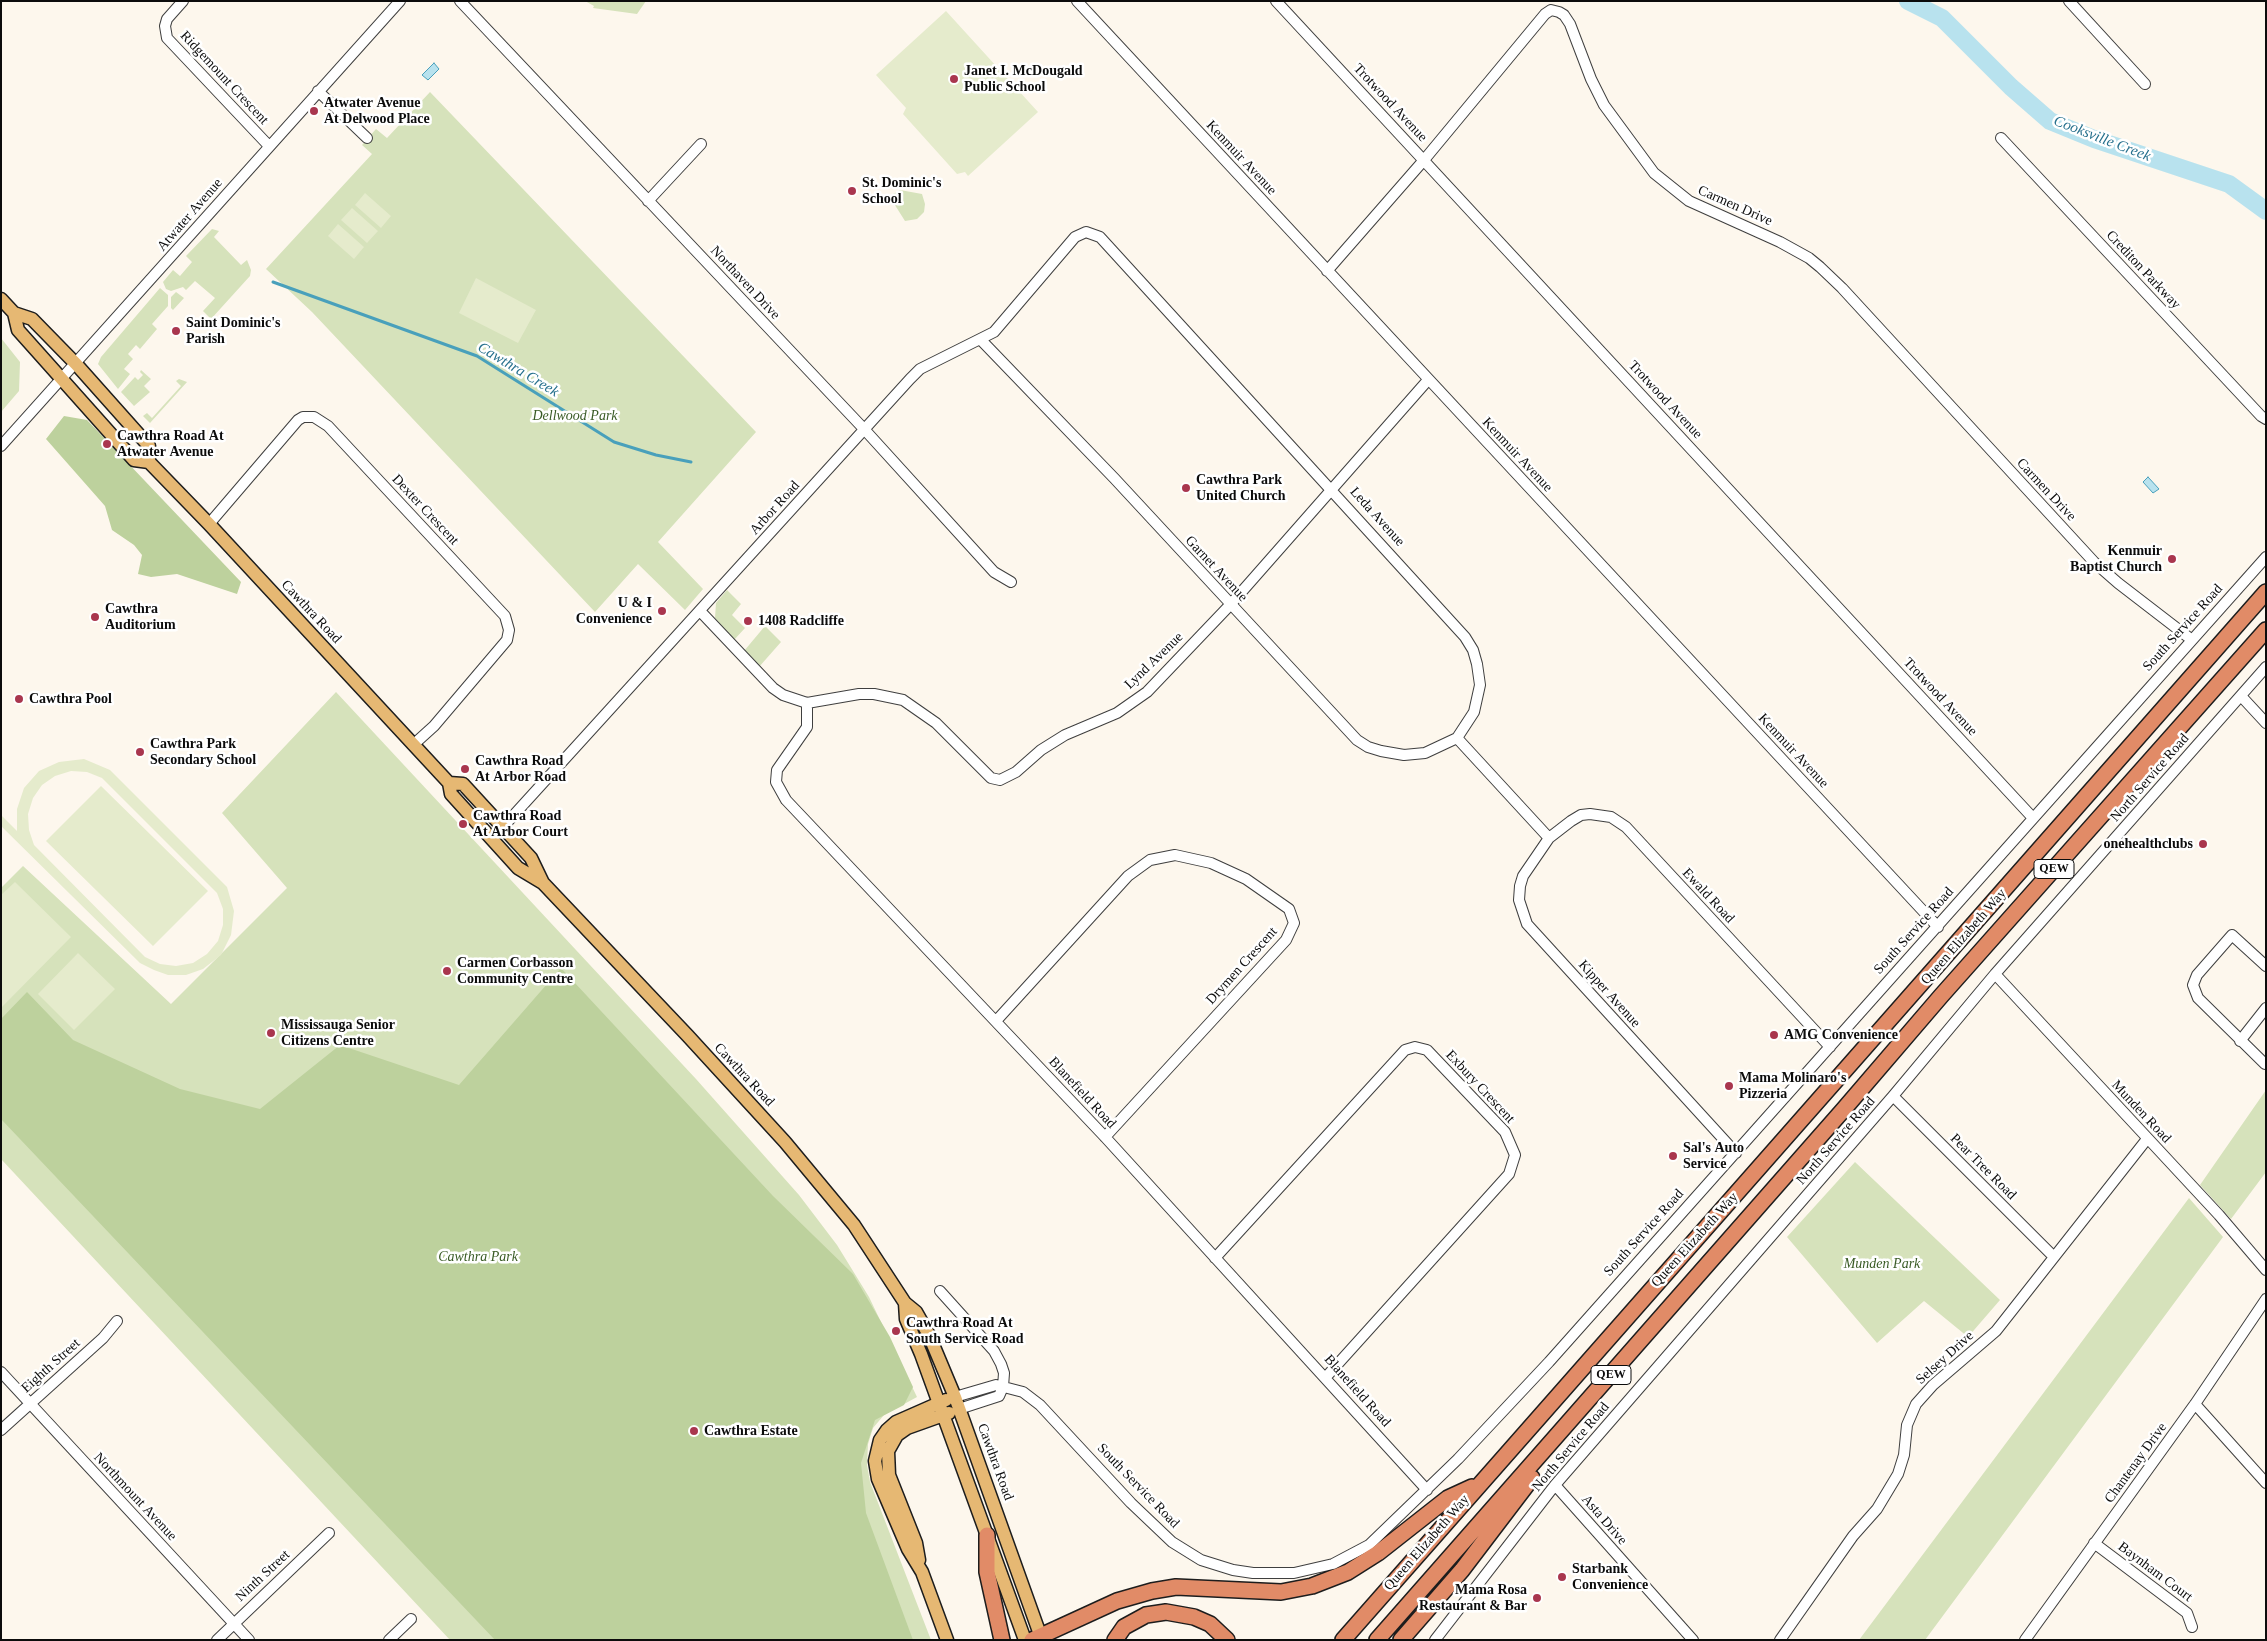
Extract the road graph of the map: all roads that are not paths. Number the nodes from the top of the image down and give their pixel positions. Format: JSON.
{"nodes":[{"id":1,"x":183,"y":1,"type":"edge"},
{"id":2,"x":400,"y":1,"type":"edge"},
{"id":3,"x":460,"y":1,"type":"edge"},
{"id":4,"x":1077,"y":1,"type":"edge"},
{"id":5,"x":1276,"y":1,"type":"edge"},
{"id":6,"x":2069,"y":1,"type":"edge"},
{"id":7,"x":2145,"y":84,"type":"dead end"},
{"id":8,"x":318,"y":91,"type":"junction"},
{"id":9,"x":367,"y":138,"type":"dead end"},
{"id":10,"x":2001,"y":138,"type":"dead end"},
{"id":11,"x":701,"y":144,"type":"dead end"},
{"id":12,"x":269,"y":146,"type":"junction"},
{"id":13,"x":1424,"y":160,"type":"junction"},
{"id":14,"x":648,"y":201,"type":"junction"},
{"id":15,"x":1100,"y":237,"type":"joint"},
{"id":16,"x":1327,"y":271,"type":"junction"},
{"id":17,"x":1,"y":299,"type":"edge"},
{"id":18,"x":14,"y":313,"type":"junction"},
{"id":19,"x":981,"y":340,"type":"junction"},
{"id":20,"x":76,"y":364,"type":"junction"},
{"id":21,"x":61,"y":379,"type":"junction"},
{"id":22,"x":1428,"y":380,"type":"junction"},
{"id":23,"x":2266,"y":418,"type":"edge"},
{"id":24,"x":864,"y":429,"type":"junction"},
{"id":25,"x":1,"y":446,"type":"edge"},
{"id":26,"x":149,"y":462,"type":"junction"},
{"id":27,"x":1332,"y":489,"type":"junction"},
{"id":28,"x":209,"y":524,"type":"junction"},
{"id":29,"x":2266,"y":557,"type":"edge"},
{"id":30,"x":1011,"y":582,"type":"dead end"},
{"id":31,"x":2266,"y":592,"type":"edge"},
{"id":32,"x":1230,"y":605,"type":"junction"},
{"id":33,"x":700,"y":611,"type":"junction"},
{"id":34,"x":2266,"y":630,"type":"edge"},
{"id":35,"x":2192,"y":640,"type":"junction"},
{"id":36,"x":2266,"y":667,"type":"edge"},
{"id":37,"x":2241,"y":696,"type":"junction"},
{"id":38,"x":807,"y":703,"type":"junction"},
{"id":39,"x":2266,"y":723,"type":"edge"},
{"id":40,"x":1457,"y":738,"type":"junction"},
{"id":41,"x":413,"y":745,"type":"junction"},
{"id":42,"x":449,"y":783,"type":"junction"},
{"id":43,"x":2033,"y":818,"type":"junction"},
{"id":44,"x":503,"y":828,"type":"junction"},
{"id":45,"x":1549,"y":838,"type":"junction"},
{"id":46,"x":492,"y":839,"type":"junction"},
{"id":47,"x":542,"y":884,"type":"junction"},
{"id":48,"x":1938,"y":927,"type":"junction"},
{"id":49,"x":2266,"y":966,"type":"edge"},
{"id":50,"x":1995,"y":974,"type":"junction"},
{"id":51,"x":2266,"y":1008,"type":"edge"},
{"id":52,"x":996,"y":1021,"type":"junction"},
{"id":53,"x":2240,"y":1041,"type":"junction"},
{"id":54,"x":1830,"y":1047,"type":"junction"},
{"id":55,"x":2265,"y":1064,"type":"edge"},
{"id":56,"x":1892,"y":1096,"type":"junction"},
{"id":57,"x":1105,"y":1137,"type":"junction"},
{"id":58,"x":2147,"y":1138,"type":"junction"},
{"id":59,"x":1736,"y":1153,"type":"junction"},
{"id":60,"x":2054,"y":1257,"type":"junction"},
{"id":61,"x":1214,"y":1258,"type":"junction"},
{"id":62,"x":2266,"y":1270,"type":"edge"},
{"id":63,"x":940,"y":1291,"type":"dead end"},
{"id":64,"x":2266,"y":1299,"type":"edge"},
{"id":65,"x":905,"y":1303,"type":"junction"},
{"id":66,"x":117,"y":1321,"type":"dead end"},
{"id":67,"x":1,"y":1372,"type":"edge"},
{"id":68,"x":1326,"y":1377,"type":"junction"},
{"id":69,"x":1004,"y":1388,"type":"junction"},
{"id":70,"x":1594,"y":1393,"type":"junction"},
{"id":71,"x":30,"y":1403,"type":"junction"},
{"id":72,"x":957,"y":1403,"type":"junction"},
{"id":73,"x":2195,"y":1404,"type":"junction"},
{"id":74,"x":941,"y":1409,"type":"junction"},
{"id":75,"x":1,"y":1430,"type":"edge"},
{"id":76,"x":2266,"y":1484,"type":"edge"},
{"id":77,"x":1478,"y":1485,"type":"junction"},
{"id":78,"x":1555,"y":1485,"type":"junction"},
{"id":79,"x":1427,"y":1490,"type":"junction"},
{"id":80,"x":329,"y":1533,"type":"dead end"},
{"id":81,"x":987,"y":1535,"type":"junction"},
{"id":82,"x":2094,"y":1543,"type":"junction"},
{"id":83,"x":411,"y":1619,"type":"dead end"},
{"id":84,"x":234,"y":1624,"type":"junction"},
{"id":85,"x":2192,"y":1627,"type":"dead end"},
{"id":86,"x":1038,"y":1638,"type":"edge"},
{"id":87,"x":216,"y":1640,"type":"edge"},
{"id":88,"x":249,"y":1640,"type":"edge"},
{"id":89,"x":388,"y":1640,"type":"edge"},
{"id":90,"x":947,"y":1640,"type":"edge"},
{"id":91,"x":1002,"y":1640,"type":"edge"},
{"id":92,"x":1025,"y":1640,"type":"edge"},
{"id":93,"x":1114,"y":1640,"type":"edge"},
{"id":94,"x":1228,"y":1640,"type":"edge"},
{"id":95,"x":1343,"y":1640,"type":"edge"},
{"id":96,"x":1377,"y":1640,"type":"edge"},
{"id":97,"x":1401,"y":1640,"type":"edge"},
{"id":98,"x":1435,"y":1640,"type":"edge"},
{"id":99,"x":1694,"y":1640,"type":"edge"},
{"id":100,"x":1780,"y":1640,"type":"edge"},
{"id":101,"x":2024,"y":1640,"type":"edge"}],
"edges":[{"from":1,"to":12,"type":"street","name":"Ridgemount Crescent"},
{"from":2,"to":8,"type":"street","name":"Atwater Avenue"},
{"from":3,"to":14,"type":"street","name":"Northaven Drive"},
{"from":4,"to":16,"type":"street","name":"Kenmuir Avenue"},
{"from":5,"to":13,"type":"street","name":"Trotwood Avenue"},
{"from":6,"to":7,"type":"street"},
{"from":8,"to":9,"type":"street"},
{"from":8,"to":12,"type":"street","name":"Atwater Avenue"},
{"from":10,"to":23,"type":"street","name":"Crediton Parkway"},
{"from":11,"to":14,"type":"street"},
{"from":12,"to":20,"type":"street","name":"Atwater Avenue"},
{"from":13,"to":16,"type":"street","name":"Carmen Drive"},
{"from":13,"to":35,"type":"street","name":"Carmen Drive"},
{"from":13,"to":43,"type":"street","name":"Trotwood Avenue"},
{"from":14,"to":24,"type":"street","name":"Northaven Drive"},
{"from":15,"to":19,"type":"street","name":"Arbor Road"},
{"from":15,"to":27,"type":"street","name":"Leda Avenue"},
{"from":16,"to":22,"type":"street","name":"Kenmuir Avenue"},
{"from":17,"to":18,"type":"main road","name":"Cawthra Road"},
{"from":18,"to":20,"type":"main road","name":"Cawthra Road"},
{"from":18,"to":21,"type":"main road","name":"Cawthra Road"},
{"from":19,"to":24,"type":"street","name":"Arbor Road"},
{"from":19,"to":32,"type":"street","name":"Garnet Avenue"},
{"from":20,"to":21,"type":"street","name":"Atwater Avenue"},
{"from":20,"to":26,"type":"main road","name":"Cawthra Road"},
{"from":21,"to":25,"type":"street","name":"Atwater Avenue"},
{"from":21,"to":26,"type":"main road","name":"Cawthra Road"},
{"from":22,"to":27,"type":"street","name":"Lynd Avenue"},
{"from":22,"to":48,"type":"street","name":"Kenmuir Avenue"},
{"from":24,"to":30,"type":"street","name":"Northaven Drive"},
{"from":24,"to":33,"type":"street","name":"Arbor Road"},
{"from":26,"to":28,"type":"main road","name":"Cawthra Road"},
{"from":27,"to":32,"type":"street","name":"Lynd Avenue"},
{"from":27,"to":40,"type":"street","name":"Leda Avenue"},
{"from":28,"to":41,"type":"main road","name":"Cawthra Road"},
{"from":28,"to":41,"type":"street","name":"Dexter Crescent"},
{"from":29,"to":35,"type":"street","name":"South Service Road"},
{"from":31,"to":77,"type":"highway","name":"Queen Elizabeth Way","number":"QEW"},
{"from":32,"to":38,"type":"street","name":"Lynd Avenue"},
{"from":32,"to":40,"type":"street","name":"Garnet Avenue"},
{"from":33,"to":38,"type":"street"},
{"from":33,"to":44,"type":"street","name":"Arbor Road"},
{"from":34,"to":70,"type":"highway","name":"Queen Elizabeth Way","number":"QEW"},
{"from":35,"to":43,"type":"street","name":"South Service Road"},
{"from":36,"to":37,"type":"street","name":"North Service Road"},
{"from":37,"to":39,"type":"street"},
{"from":37,"to":50,"type":"street","name":"North Service Road"},
{"from":38,"to":52,"type":"street","name":"Blanefield Road"},
{"from":40,"to":45,"type":"street"},
{"from":41,"to":42,"type":"main road","name":"Cawthra Road"},
{"from":42,"to":44,"type":"main road","name":"Cawthra Road"},
{"from":42,"to":46,"type":"main road","name":"Cawthra Road"},
{"from":43,"to":48,"type":"street","name":"South Service Road"},
{"from":44,"to":46,"type":"street","name":"Arbor Road"},
{"from":44,"to":47,"type":"main road","name":"Cawthra Road"},
{"from":45,"to":54,"type":"street","name":"Ewald Road"},
{"from":45,"to":59,"type":"street","name":"Kipper Avenue"},
{"from":46,"to":47,"type":"main road","name":"Cawthra Road"},
{"from":47,"to":65,"type":"main road","name":"Cawthra Road"},
{"from":48,"to":54,"type":"street","name":"South Service Road"},
{"from":49,"to":53,"type":"street"},
{"from":50,"to":56,"type":"street","name":"North Service Road"},
{"from":50,"to":58,"type":"street","name":"Munden Road"},
{"from":51,"to":53,"type":"street"},
{"from":52,"to":57,"type":"street","name":"Blanefield Road"},
{"from":52,"to":57,"type":"street","name":"Drymen Crescent"},
{"from":53,"to":55,"type":"street"},
{"from":54,"to":59,"type":"street","name":"South Service Road"},
{"from":56,"to":60,"type":"street","name":"Pear Tree Road"},
{"from":56,"to":78,"type":"street","name":"North Service Road"},
{"from":57,"to":61,"type":"street","name":"Blanefield Road"},
{"from":58,"to":60,"type":"street","name":"Selsey Drive"},
{"from":58,"to":62,"type":"street","name":"Munden Road"},
{"from":59,"to":79,"type":"street","name":"South Service Road"},
{"from":60,"to":100,"type":"street","name":"Selsey Drive"},
{"from":61,"to":68,"type":"street","name":"Blanefield Road"},
{"from":61,"to":68,"type":"street","name":"Exbury Crescent"},
{"from":63,"to":69,"type":"street"},
{"from":64,"to":73,"type":"street","name":"Chantenay Drive"},
{"from":65,"to":72,"type":"main road","name":"Cawthra Road"},
{"from":65,"to":74,"type":"main road","name":"Cawthra Road"},
{"from":66,"to":71,"type":"street","name":"Eighth Street"},
{"from":67,"to":71,"type":"street","name":"Northmount Avenue"},
{"from":68,"to":79,"type":"street","name":"Blanefield Road"},
{"from":69,"to":72,"type":"street"},
{"from":69,"to":79,"type":"street","name":"South Service Road"},
{"from":70,"to":96,"type":"highway","name":"Queen Elizabeth Way","number":"QEW"},
{"from":70,"to":97,"type":"highway"},
{"from":71,"to":75,"type":"street","name":"Eighth Street"},
{"from":71,"to":84,"type":"street","name":"Northmount Avenue"},
{"from":72,"to":74,"type":"main road"},
{"from":72,"to":86,"type":"main road","name":"Cawthra Road"},
{"from":73,"to":76,"type":"street"},
{"from":73,"to":82,"type":"street","name":"Chantenay Drive"},
{"from":74,"to":81,"type":"main road","name":"Cawthra Road"},
{"from":74,"to":90,"type":"main road"},
{"from":77,"to":86,"type":"highway"},
{"from":77,"to":95,"type":"highway","name":"Queen Elizabeth Way","number":"QEW"},
{"from":78,"to":98,"type":"street","name":"North Service Road"},
{"from":78,"to":99,"type":"street","name":"Asta Drive"},
{"from":80,"to":84,"type":"street","name":"Ninth Street"},
{"from":81,"to":91,"type":"highway"},
{"from":81,"to":92,"type":"main road","name":"Cawthra Road"},
{"from":82,"to":85,"type":"street","name":"Baynham Court"},
{"from":82,"to":101,"type":"street","name":"Chantenay Drive"},
{"from":83,"to":89,"type":"street"},
{"from":84,"to":87,"type":"street","name":"Ninth Street"},
{"from":84,"to":88,"type":"street","name":"Northmount Avenue"},
{"from":93,"to":94,"type":"highway"}]}
